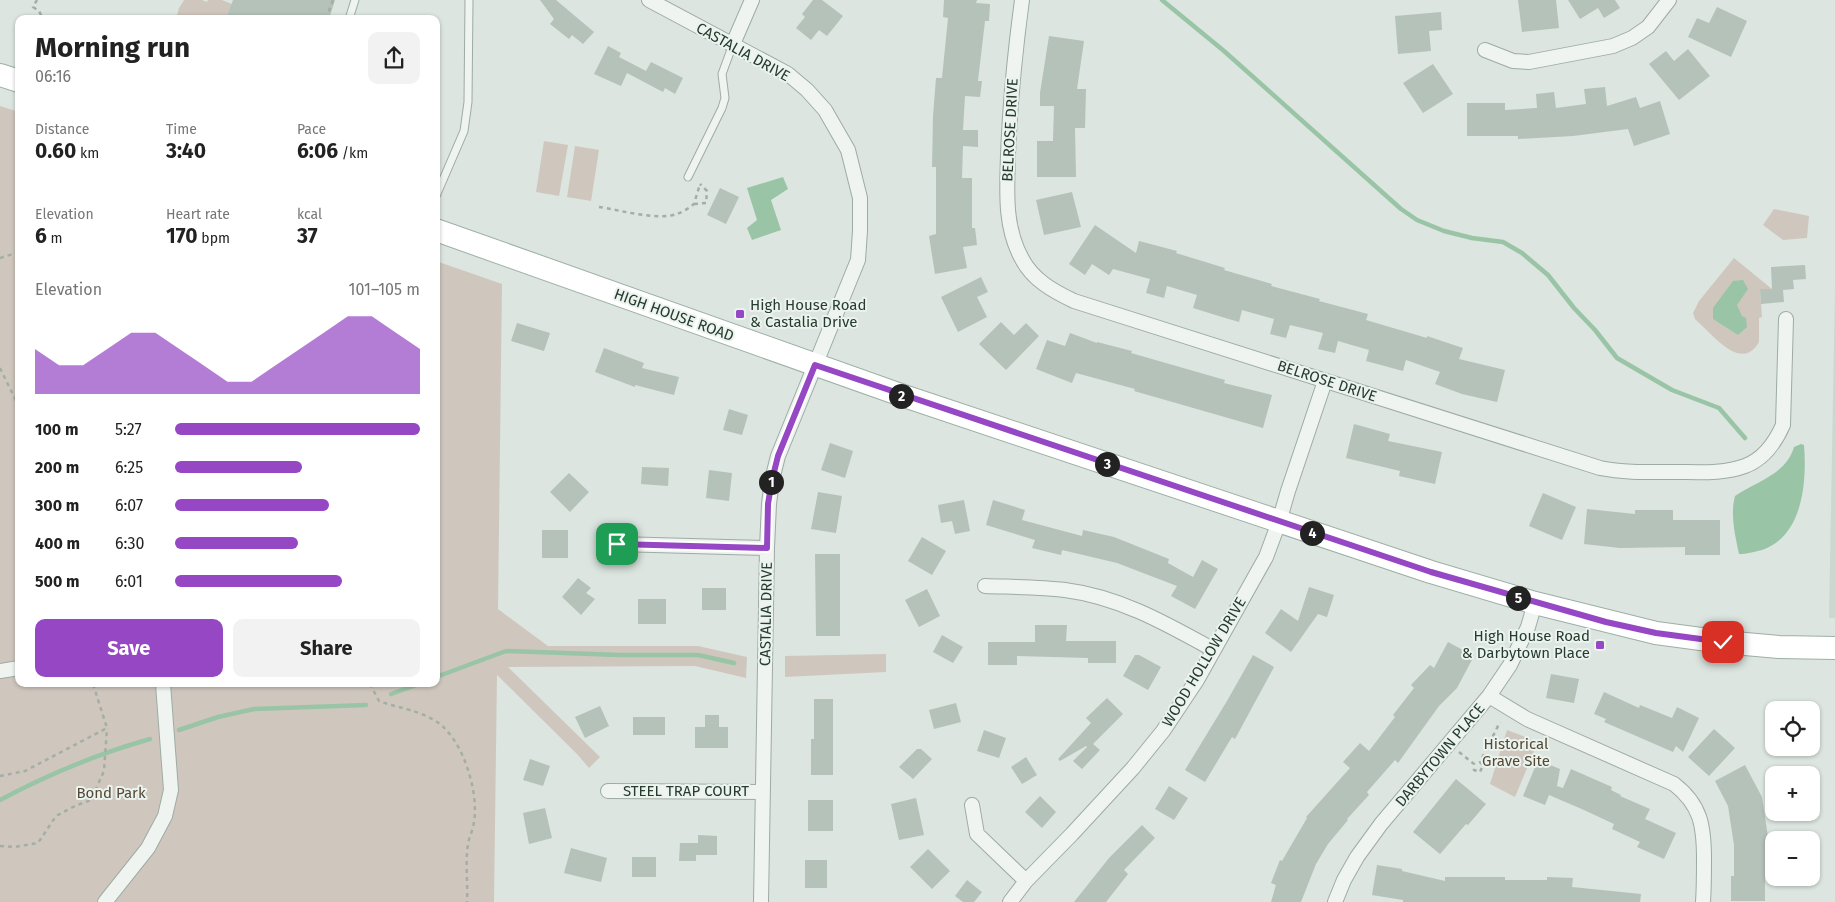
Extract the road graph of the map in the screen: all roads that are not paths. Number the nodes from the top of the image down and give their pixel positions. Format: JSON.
{"nodes":[{"id":1,"x":355,"y":0,"type":"edge"},
{"id":2,"x":469,"y":0,"type":"edge"},
{"id":3,"x":648,"y":0,"type":"edge"},
{"id":4,"x":752,"y":0,"type":"edge"},
{"id":5,"x":1022,"y":0,"type":"edge"},
{"id":6,"x":1669,"y":0,"type":"edge"},
{"id":7,"x":350,"y":15,"type":"edge"},
{"id":8,"x":733,"y":44,"type":"junction"},
{"id":9,"x":1485,"y":50,"type":"dead end"},
{"id":10,"x":0,"y":75,"type":"edge"},
{"id":11,"x":15,"y":80,"type":"edge"},
{"id":12,"x":688,"y":177,"type":"road end"},
{"id":13,"x":440,"y":187,"type":"edge"},
{"id":14,"x":440,"y":231,"type":"edge"},
{"id":15,"x":1786,"y":319,"type":"dead end"},
{"id":16,"x":815,"y":365,"type":"junction"},
{"id":17,"x":1325,"y":381,"type":"junction"},
{"id":18,"x":1279,"y":522,"type":"junction"},
{"id":19,"x":617,"y":544,"type":"dead end"},
{"id":20,"x":767,"y":548,"type":"junction"},
{"id":21,"x":985,"y":586,"type":"dead end"},
{"id":22,"x":1535,"y":603,"type":"junction"},
{"id":23,"x":1835,"y":648,"type":"edge"},
{"id":24,"x":1214,"y":650,"type":"junction"},
{"id":25,"x":15,"y":669,"type":"edge"},
{"id":26,"x":0,"y":671,"type":"edge"},
{"id":27,"x":164,"y":687,"type":"edge"},
{"id":28,"x":1489,"y":696,"type":"junction"},
{"id":29,"x":608,"y":791,"type":"dead end"},
{"id":30,"x":763,"y":792,"type":"junction"},
{"id":31,"x":972,"y":805,"type":"dead end"},
{"id":32,"x":1026,"y":881,"type":"junction"},
{"id":33,"x":105,"y":902,"type":"edge"},
{"id":34,"x":761,"y":902,"type":"edge"},
{"id":35,"x":1010,"y":902,"type":"edge"},
{"id":36,"x":1336,"y":902,"type":"edge"},
{"id":37,"x":1703,"y":902,"type":"edge"}],
"edges":[{"from":1,"to":7,"type":"lane"},
{"from":2,"to":13,"type":"lane"},
{"from":3,"to":8,"type":"street","name":"CASTALIA DRIVE"},
{"from":4,"to":8,"type":"street"},
{"from":5,"to":17,"type":"street","name":"BELROSE DRIVE"},
{"from":6,"to":9,"type":"street"},
{"from":8,"to":12,"type":"lane"},
{"from":8,"to":16,"type":"street","name":"CASTALIA DRIVE"},
{"from":10,"to":11,"type":"main road"},
{"from":14,"to":16,"type":"main road","name":"HIGH HOUSE ROAD"},
{"from":15,"to":17,"type":"street","name":"BELROSE DRIVE"},
{"from":16,"to":18,"type":"main road","name":"HIGH HOUSE ROAD"},
{"from":16,"to":20,"type":"street","name":"CASTALIA DRIVE"},
{"from":17,"to":18,"type":"street","name":"WOOD HOLLOW DRIVE"},
{"from":18,"to":22,"type":"main road","name":"HIGH HOUSE ROAD"},
{"from":18,"to":24,"type":"street","name":"WOOD HOLLOW DRIVE"},
{"from":19,"to":20,"type":"street"},
{"from":20,"to":30,"type":"street","name":"CASTALIA DRIVE"},
{"from":21,"to":24,"type":"street"},
{"from":22,"to":23,"type":"main road","name":"HIGH HOUSE ROAD"},
{"from":22,"to":28,"type":"street","name":"DARBYTOWN PLACE"},
{"from":24,"to":32,"type":"street","name":"WOOD HOLLOW DRIVE"},
{"from":25,"to":26,"type":"street"},
{"from":27,"to":33,"type":"street"},
{"from":28,"to":36,"type":"street","name":"DARBYTOWN PLACE"},
{"from":28,"to":37,"type":"street"},
{"from":29,"to":30,"type":"street","name":"STEEL TRAP COURT"},
{"from":30,"to":34,"type":"street","name":"CASTALIA DRIVE"},
{"from":31,"to":32,"type":"street"},
{"from":32,"to":35,"type":"street","name":"WOOD HOLLOW DRIVE"}]}
